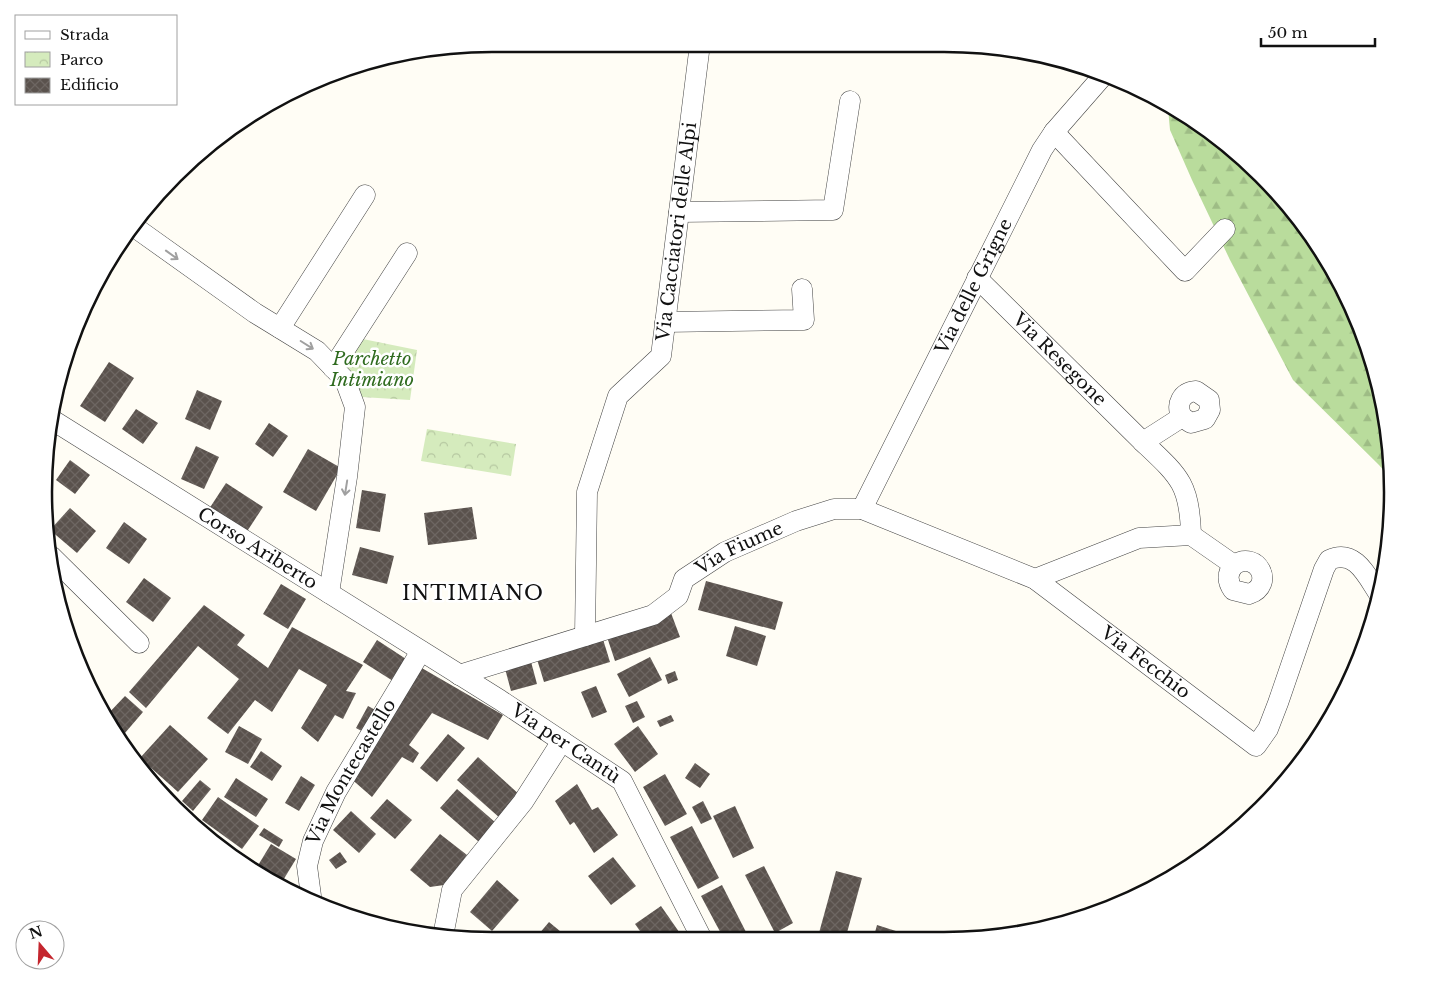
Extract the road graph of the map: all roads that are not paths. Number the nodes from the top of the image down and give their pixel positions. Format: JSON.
{"nodes":[{"id":1,"x":699,"y":52,"type":"edge"},
{"id":2,"x":1099,"y":81,"type":"edge"},
{"id":3,"x":850,"y":101,"type":"dead end"},
{"id":4,"x":1054,"y":132,"type":"junction"},
{"id":5,"x":365,"y":195,"type":"dead end"},
{"id":6,"x":679,"y":212,"type":"junction"},
{"id":7,"x":1226,"y":229,"type":"dead end"},
{"id":8,"x":139,"y":230,"type":"edge"},
{"id":9,"x":407,"y":253,"type":"dead end"},
{"id":10,"x":977,"y":278,"type":"junction"},
{"id":11,"x":802,"y":289,"type":"dead end"},
{"id":12,"x":665,"y":322,"type":"junction"},
{"id":13,"x":280,"y":328,"type":"junction"},
{"id":14,"x":333,"y":368,"type":"junction"},
{"id":15,"x":1182,"y":417,"type":"dead end"},
{"id":16,"x":58,"y":424,"type":"edge"},
{"id":17,"x":1144,"y":442,"type":"junction"},
{"id":18,"x":862,"y":509,"type":"junction"},
{"id":19,"x":1191,"y":535,"type":"junction"},
{"id":20,"x":1234,"y":565,"type":"dead end"},
{"id":21,"x":59,"y":568,"type":"edge"},
{"id":22,"x":1035,"y":579,"type":"junction"},
{"id":23,"x":1373,"y":586,"type":"edge"},
{"id":24,"x":329,"y":593,"type":"junction"},
{"id":25,"x":585,"y":636,"type":"junction"},
{"id":26,"x":139,"y":643,"type":"dead end"},
{"id":27,"x":421,"y":651,"type":"junction"},
{"id":28,"x":460,"y":675,"type":"junction"},
{"id":29,"x":562,"y":741,"type":"junction"},
{"id":30,"x":311,"y":893,"type":"edge"},
{"id":31,"x":444,"y":930,"type":"edge"},
{"id":32,"x":698,"y":932,"type":"edge"}],
"edges":[{"from":1,"to":6,"type":"street","name":"Via Cacciatori delle Alpi"},
{"from":2,"to":4,"type":"street","name":"Via delle Grigne"},
{"from":3,"to":6,"type":"street"},
{"from":4,"to":7,"type":"street"},
{"from":4,"to":10,"type":"street","name":"Via delle Grigne"},
{"from":5,"to":13,"type":"street"},
{"from":6,"to":12,"type":"street","name":"Via Cacciatori delle Alpi"},
{"from":8,"to":13,"type":"street","one_way":true},
{"from":9,"to":14,"type":"street"},
{"from":10,"to":17,"type":"street","name":"Via Resegone"},
{"from":10,"to":18,"type":"street","name":"Via delle Grigne"},
{"from":11,"to":12,"type":"street"},
{"from":12,"to":25,"type":"street","name":"Via Cacciatori delle Alpi"},
{"from":13,"to":14,"type":"street","one_way":true},
{"from":14,"to":24,"type":"street","one_way":true},
{"from":15,"to":17,"type":"street"},
{"from":16,"to":24,"type":"street","name":"Corso Ariberto"},
{"from":17,"to":19,"type":"street","name":"Via Resegone"},
{"from":18,"to":22,"type":"street","name":"Via Fiume"},
{"from":18,"to":25,"type":"street","name":"Via Fiume"},
{"from":19,"to":20,"type":"street"},
{"from":19,"to":22,"type":"street"},
{"from":21,"to":26,"type":"street"},
{"from":22,"to":23,"type":"street","name":"Via Fecchio"},
{"from":24,"to":27,"type":"street","name":"Corso Ariberto"},
{"from":25,"to":28,"type":"street","name":"Via Fiume"},
{"from":27,"to":28,"type":"street","name":"Corso Ariberto"},
{"from":27,"to":30,"type":"street","name":"Via Montecastello"},
{"from":28,"to":29,"type":"street","name":"Via per Cantù"},
{"from":29,"to":31,"type":"street"},
{"from":29,"to":32,"type":"street","name":"Via per Cantù"}]}
